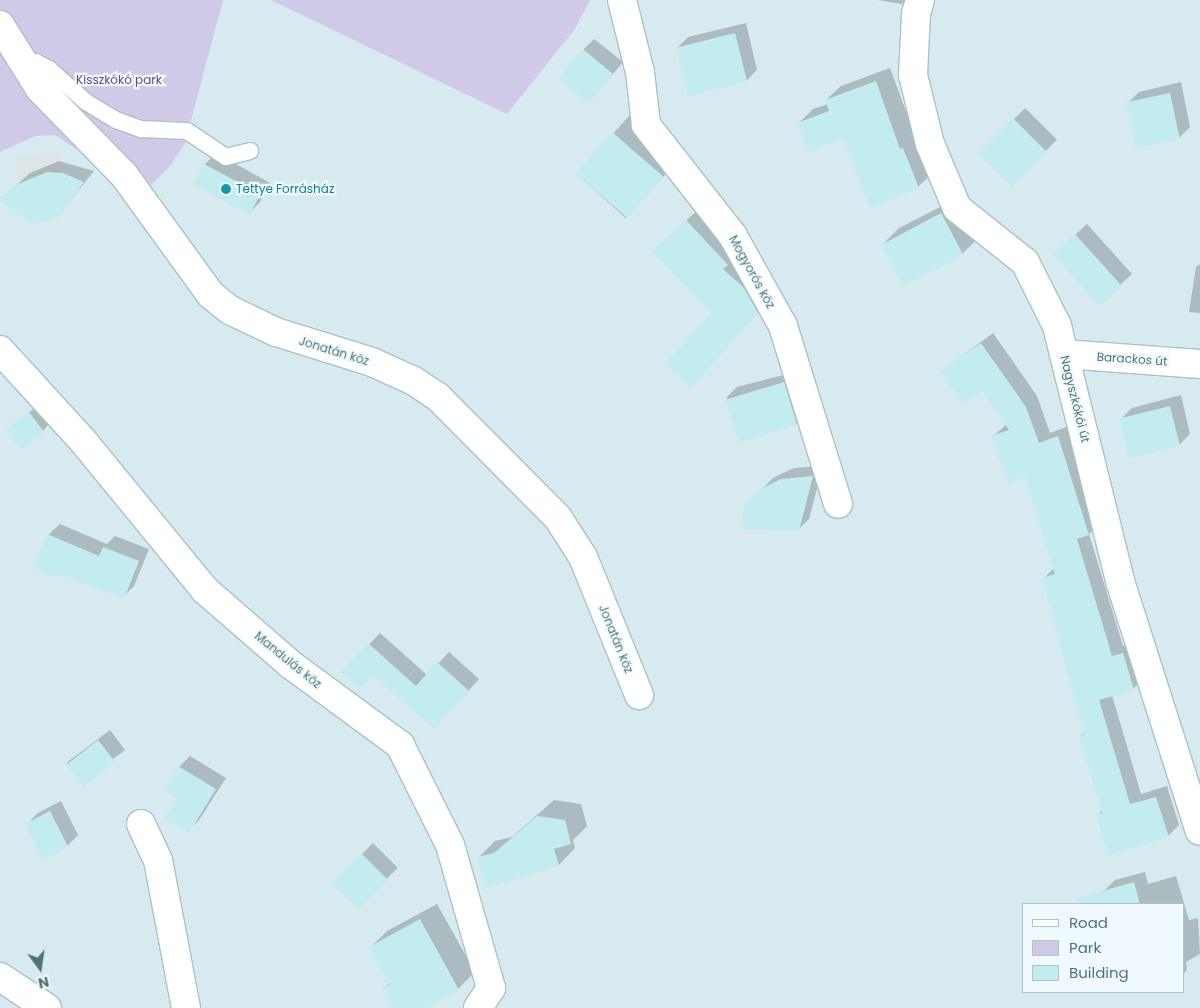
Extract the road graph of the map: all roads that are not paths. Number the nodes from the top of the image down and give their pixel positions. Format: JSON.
{"nodes":[{"id":1,"x":622,"y":0,"type":"edge"},
{"id":2,"x":920,"y":0,"type":"edge"},
{"id":3,"x":0,"y":25,"type":"edge"},
{"id":4,"x":14,"y":58,"type":"edge"},
{"id":5,"x":250,"y":151,"type":"dead end"},
{"id":6,"x":0,"y":350,"type":"edge"},
{"id":7,"x":1064,"y":354,"type":"junction"},
{"id":8,"x":1200,"y":364,"type":"edge"},
{"id":9,"x":838,"y":504,"type":"dead end"},
{"id":10,"x":639,"y":695,"type":"dead end"},
{"id":11,"x":141,"y":824,"type":"dead end"},
{"id":12,"x":1200,"y":831,"type":"edge"},
{"id":13,"x":0,"y":977,"type":"edge"},
{"id":14,"x":47,"y":1008,"type":"edge"},
{"id":15,"x":186,"y":1008,"type":"edge"},
{"id":16,"x":478,"y":1008,"type":"edge"}],
"edges":[{"from":1,"to":9,"type":"street","name":"Mogyorós köz"},
{"from":2,"to":7,"type":"street","name":"Nagyszkókói út"},
{"from":3,"to":4,"type":"street","name":"Jonatán köz"},
{"from":4,"to":5,"type":"lane"},
{"from":4,"to":10,"type":"street","name":"Jonatán köz"},
{"from":6,"to":16,"type":"street","name":"Mandulás köz"},
{"from":7,"to":8,"type":"street","name":"Barackos út"},
{"from":7,"to":12,"type":"street","name":"Nagyszkókói út"},
{"from":11,"to":15,"type":"street"},
{"from":13,"to":14,"type":"street"}]}
